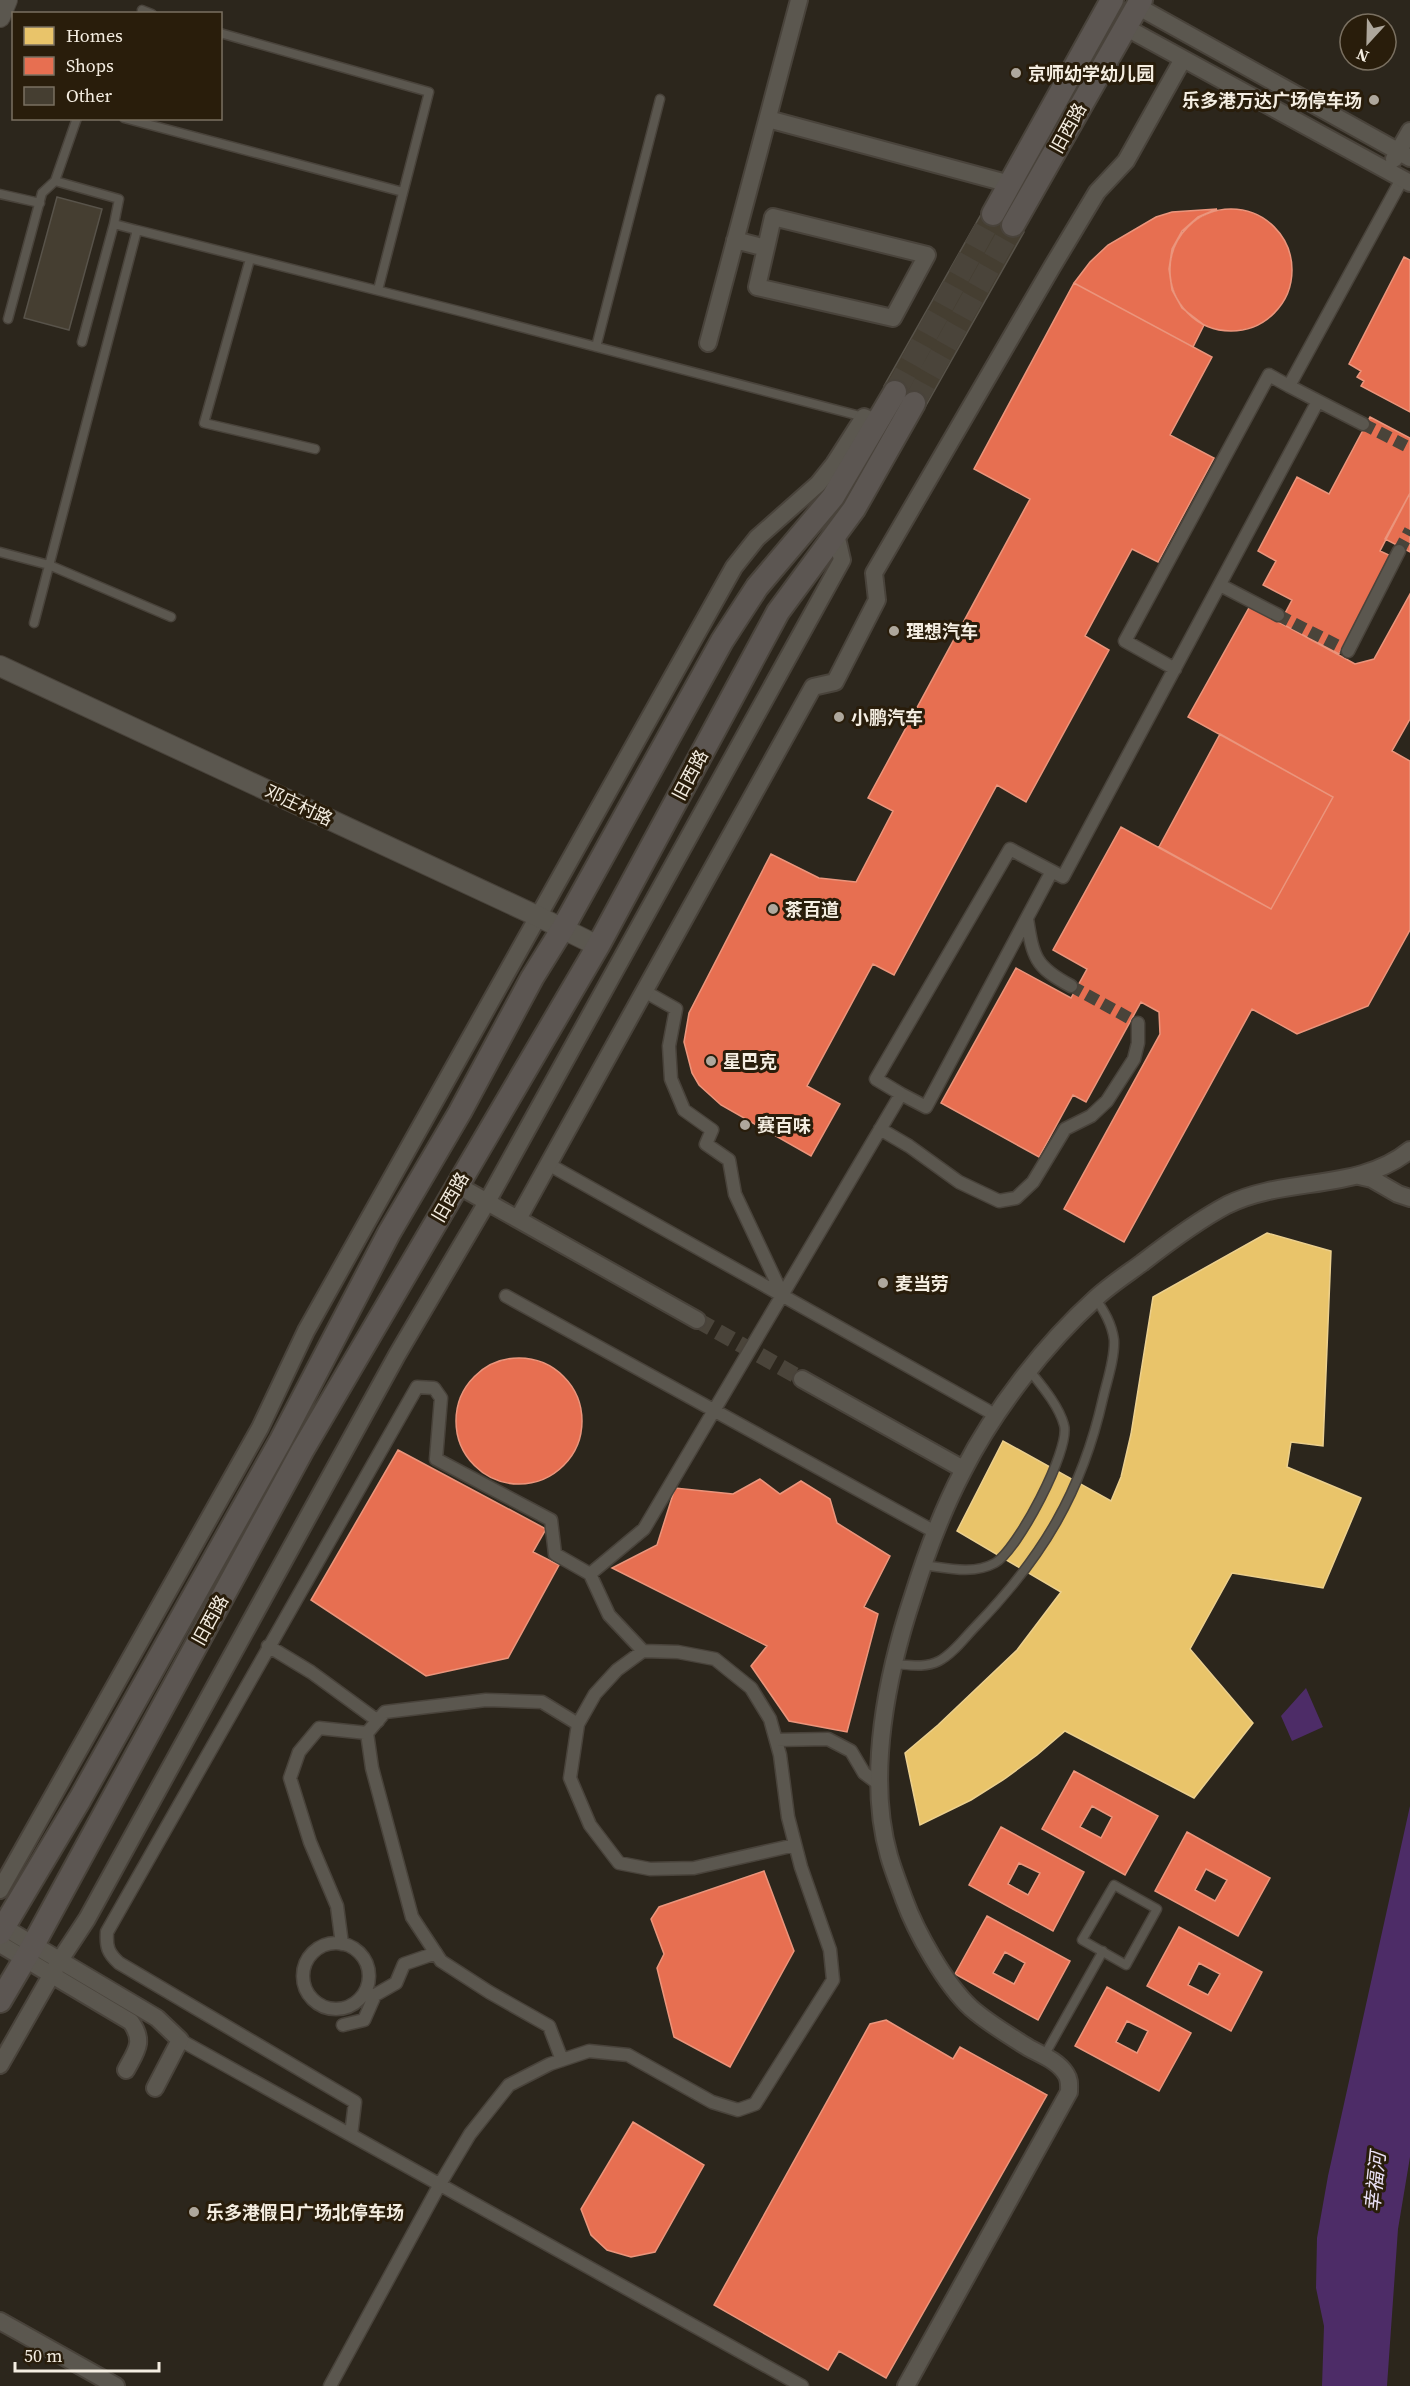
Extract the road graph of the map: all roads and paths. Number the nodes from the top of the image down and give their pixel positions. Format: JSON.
{"nodes":[{"id":1,"x":7,"y":0,"type":"edge"},
{"id":2,"x":799,"y":0,"type":"edge"},
{"id":3,"x":1112,"y":0,"type":"edge"},
{"id":4,"x":1139,"y":3,"type":"edge"},
{"id":5,"x":142,"y":10,"type":"dead end"},
{"id":6,"x":147,"y":12,"type":"edge"},
{"id":7,"x":0,"y":17,"type":"edge"},
{"id":8,"x":1125,"y":27,"type":"junction"},
{"id":9,"x":222,"y":34,"type":"edge"},
{"id":10,"x":1183,"y":59,"type":"junction"},
{"id":11,"x":660,"y":99,"type":"dead end"},
{"id":12,"x":768,"y":119,"type":"junction"},
{"id":13,"x":76,"y":120,"type":"edge"},
{"id":14,"x":132,"y":120,"type":"edge"},
{"id":15,"x":1410,"y":131,"type":"edge"},
{"id":16,"x":1404,"y":154,"type":"edge"},
{"id":17,"x":1400,"y":178,"type":"edge"},
{"id":18,"x":55,"y":181,"type":"junction"},
{"id":19,"x":1010,"y":184,"type":"junction"},
{"id":20,"x":403,"y":192,"type":"junction"},
{"id":21,"x":0,"y":194,"type":"edge"},
{"id":22,"x":40,"y":203,"type":"junction"},
{"id":23,"x":993,"y":214,"type":"tunnel mouth"},
{"id":24,"x":114,"y":224,"type":"junction"},
{"id":25,"x":1014,"y":225,"type":"tunnel mouth"},
{"id":26,"x":137,"y":230,"type":"junction"},
{"id":27,"x":735,"y":240,"type":"junction"},
{"id":28,"x":766,"y":248,"type":"junction"},
{"id":29,"x":250,"y":259,"type":"junction"},
{"id":30,"x":378,"y":290,"type":"junction"},
{"id":31,"x":8,"y":319,"type":"dead end"},
{"id":32,"x":82,"y":342,"type":"dead end"},
{"id":33,"x":708,"y":343,"type":"dead end"},
{"id":34,"x":596,"y":347,"type":"junction"},
{"id":35,"x":1289,"y":386,"type":"junction"},
{"id":36,"x":1318,"y":401,"type":"junction"},
{"id":37,"x":870,"y":420,"type":"junction"},
{"id":38,"x":1363,"y":424,"type":"tunnel mouth"},
{"id":39,"x":315,"y":449,"type":"dead end"},
{"id":40,"x":836,"y":534,"type":"junction"},
{"id":41,"x":1399,"y":551,"type":"tunnel mouth"},
{"id":42,"x":0,"y":552,"type":"edge"},
{"id":43,"x":49,"y":565,"type":"junction"},
{"id":44,"x":1220,"y":585,"type":"junction"},
{"id":45,"x":1278,"y":615,"type":"tunnel mouth"},
{"id":46,"x":171,"y":617,"type":"dead end"},
{"id":47,"x":34,"y":623,"type":"dead end"},
{"id":48,"x":1348,"y":651,"type":"dead end"},
{"id":49,"x":0,"y":666,"type":"edge"},
{"id":50,"x":1175,"y":669,"type":"junction"},
{"id":51,"x":1052,"y":871,"type":"junction"},
{"id":52,"x":537,"y":916,"type":"junction"},
{"id":53,"x":1027,"y":919,"type":"junction"},
{"id":54,"x":563,"y":928,"type":"junction"},
{"id":55,"x":598,"y":946,"type":"junction"},
{"id":56,"x":1071,"y":986,"type":"tunnel mouth"},
{"id":57,"x":644,"y":992,"type":"junction"},
{"id":58,"x":1138,"y":1023,"type":"dead end"},
{"id":59,"x":901,"y":1094,"type":"junction"},
{"id":60,"x":880,"y":1129,"type":"junction"},
{"id":61,"x":1410,"y":1150,"type":"edge"},
{"id":62,"x":548,"y":1164,"type":"junction"},
{"id":63,"x":1359,"y":1176,"type":"junction"},
{"id":64,"x":457,"y":1185,"type":"junction"},
{"id":65,"x":1410,"y":1197,"type":"edge"},
{"id":66,"x":487,"y":1202,"type":"junction"},
{"id":67,"x":518,"y":1219,"type":"junction"},
{"id":68,"x":506,"y":1296,"type":"dead end"},
{"id":69,"x":783,"y":1296,"type":"junction"},
{"id":70,"x":1095,"y":1299,"type":"junction"},
{"id":71,"x":697,"y":1320,"type":"tunnel mouth"},
{"id":72,"x":1030,"y":1371,"type":"junction"},
{"id":73,"x":802,"y":1379,"type":"tunnel mouth"},
{"id":74,"x":715,"y":1411,"type":"junction"},
{"id":75,"x":997,"y":1416,"type":"junction"},
{"id":76,"x":963,"y":1469,"type":"junction"},
{"id":77,"x":935,"y":1532,"type":"junction"},
{"id":78,"x":923,"y":1565,"type":"junction"},
{"id":79,"x":590,"y":1574,"type":"junction"},
{"id":80,"x":268,"y":1646,"type":"junction"},
{"id":81,"x":643,"y":1651,"type":"junction"},
{"id":82,"x":894,"y":1664,"type":"junction"},
{"id":83,"x":378,"y":1721,"type":"junction"},
{"id":84,"x":578,"y":1724,"type":"junction"},
{"id":85,"x":367,"y":1732,"type":"junction"},
{"id":86,"x":776,"y":1740,"type":"junction"},
{"id":87,"x":880,"y":1785,"type":"junction"},
{"id":88,"x":795,"y":1845,"type":"junction"},
{"id":89,"x":0,"y":1890,"type":"edge"},
{"id":90,"x":1,"y":1932,"type":"edge"},
{"id":91,"x":342,"y":1944,"type":"junction"},
{"id":92,"x":29,"y":1951,"type":"junction"},
{"id":93,"x":1103,"y":1951,"type":"junction"},
{"id":94,"x":436,"y":1953,"type":"junction"},
{"id":95,"x":56,"y":1967,"type":"junction"},
{"id":96,"x":0,"y":2001,"type":"edge"},
{"id":97,"x":365,"y":2002,"type":"junction"},
{"id":98,"x":343,"y":2025,"type":"dead end"},
{"id":99,"x":180,"y":2040,"type":"junction"},
{"id":100,"x":1044,"y":2056,"type":"junction"},
{"id":101,"x":562,"y":2060,"type":"junction"},
{"id":102,"x":0,"y":2065,"type":"edge"},
{"id":103,"x":126,"y":2070,"type":"dead end"},
{"id":104,"x":155,"y":2088,"type":"dead end"},
{"id":105,"x":351,"y":2135,"type":"junction"},
{"id":106,"x":440,"y":2184,"type":"junction"},
{"id":107,"x":0,"y":2321,"type":"edge"},
{"id":108,"x":116,"y":2386,"type":"edge"},
{"id":109,"x":330,"y":2386,"type":"edge"},
{"id":110,"x":802,"y":2386,"type":"edge"},
{"id":111,"x":906,"y":2386,"type":"edge"}],
"edges":[{"from":1,"to":7,"type":"street"},
{"from":2,"to":12,"type":"street"},
{"from":3,"to":19,"type":"main road","name":"旧西路"},
{"from":4,"to":8,"type":"main road","name":"旧西路"},
{"from":4,"to":16,"type":"street"},
{"from":5,"to":6,"type":"lane"},
{"from":8,"to":10,"type":"street"},
{"from":8,"to":25,"type":"main road","name":"旧西路"},
{"from":9,"to":20,"type":"lane"},
{"from":10,"to":17,"type":"street"},
{"from":10,"to":57,"type":"street"},
{"from":11,"to":34,"type":"lane"},
{"from":12,"to":19,"type":"street"},
{"from":12,"to":27,"type":"street"},
{"from":13,"to":18,"type":"lane"},
{"from":14,"to":20,"type":"lane"},
{"from":15,"to":16,"type":"street"},
{"from":16,"to":17,"type":"street"},
{"from":17,"to":35,"type":"street"},
{"from":18,"to":22,"type":"lane"},
{"from":18,"to":24,"type":"lane"},
{"from":19,"to":23,"type":"main road","name":"旧西路"},
{"from":20,"to":30,"type":"lane"},
{"from":21,"to":22,"type":"lane"},
{"from":22,"to":31,"type":"lane"},
{"from":24,"to":26,"type":"lane"},
{"from":24,"to":32,"type":"lane"},
{"from":26,"to":29,"type":"lane"},
{"from":26,"to":43,"type":"lane"},
{"from":27,"to":28,"type":"street"},
{"from":27,"to":33,"type":"street"},
{"from":28,"to":28,"type":"street"},
{"from":29,"to":30,"type":"lane"},
{"from":29,"to":39,"type":"lane"},
{"from":30,"to":34,"type":"lane"},
{"from":34,"to":37,"type":"lane"},
{"from":35,"to":36,"type":"street"},
{"from":35,"to":50,"type":"street"},
{"from":36,"to":38,"type":"street"},
{"from":36,"to":44,"type":"street"},
{"from":37,"to":40,"type":"main road","name":"旧西路"},
{"from":37,"to":52,"type":"street"},
{"from":37,"to":54,"type":"main road","name":"旧西路"},
{"from":40,"to":55,"type":"main road","name":"旧西路"},
{"from":40,"to":66,"type":"street"},
{"from":41,"to":48,"type":"street"},
{"from":42,"to":43,"type":"lane"},
{"from":43,"to":46,"type":"lane"},
{"from":43,"to":47,"type":"lane"},
{"from":44,"to":45,"type":"street"},
{"from":44,"to":50,"type":"street"},
{"from":49,"to":52,"type":"street","name":"邓庄村路"},
{"from":50,"to":51,"type":"street"},
{"from":51,"to":53,"type":"street"},
{"from":51,"to":59,"type":"street"},
{"from":52,"to":54,"type":"street","name":"邓庄村路"},
{"from":52,"to":89,"type":"street"},
{"from":53,"to":56,"type":"street"},
{"from":53,"to":59,"type":"street"},
{"from":54,"to":55,"type":"street","name":"邓庄村路"},
{"from":54,"to":90,"type":"main road","name":"旧西路"},
{"from":55,"to":64,"type":"main road","name":"旧西路"},
{"from":57,"to":62,"type":"street"},
{"from":57,"to":69,"type":"street"},
{"from":58,"to":60,"type":"street"},
{"from":59,"to":60,"type":"street"},
{"from":60,"to":69,"type":"street"},
{"from":61,"to":63,"type":"street"},
{"from":62,"to":67,"type":"street"},
{"from":62,"to":69,"type":"street"},
{"from":63,"to":65,"type":"street"},
{"from":63,"to":70,"type":"street"},
{"from":64,"to":66,"type":"street"},
{"from":64,"to":92,"type":"main road","name":"旧西路"},
{"from":66,"to":67,"type":"street"},
{"from":66,"to":95,"type":"street"},
{"from":67,"to":71,"type":"street"},
{"from":68,"to":74,"type":"street"},
{"from":69,"to":74,"type":"street"},
{"from":69,"to":75,"type":"street"},
{"from":70,"to":72,"type":"street"},
{"from":70,"to":82,"type":"lane"},
{"from":72,"to":75,"type":"street"},
{"from":72,"to":78,"type":"lane"},
{"from":73,"to":76,"type":"street"},
{"from":74,"to":77,"type":"street"},
{"from":74,"to":79,"type":"street"},
{"from":75,"to":76,"type":"street"},
{"from":76,"to":77,"type":"street"},
{"from":77,"to":78,"type":"street"},
{"from":78,"to":82,"type":"street"},
{"from":79,"to":80,"type":"street"},
{"from":79,"to":81,"type":"street"},
{"from":80,"to":83,"type":"street"},
{"from":80,"to":105,"type":"street"},
{"from":81,"to":84,"type":"street"},
{"from":81,"to":86,"type":"street"},
{"from":82,"to":87,"type":"street"},
{"from":83,"to":84,"type":"street"},
{"from":83,"to":85,"type":"street"},
{"from":84,"to":88,"type":"street"},
{"from":85,"to":91,"type":"street"},
{"from":85,"to":94,"type":"street"},
{"from":86,"to":87,"type":"street"},
{"from":86,"to":88,"type":"street"},
{"from":87,"to":100,"type":"street"},
{"from":88,"to":101,"type":"street"},
{"from":90,"to":92,"type":"street"},
{"from":91,"to":97,"type":"street"},
{"from":91,"to":97,"type":"street"},
{"from":92,"to":95,"type":"street"},
{"from":92,"to":96,"type":"main road","name":"旧西路"},
{"from":93,"to":93,"type":"lane"},
{"from":93,"to":100,"type":"lane"},
{"from":94,"to":97,"type":"street"},
{"from":94,"to":101,"type":"street"},
{"from":95,"to":99,"type":"street"},
{"from":95,"to":102,"type":"street"},
{"from":95,"to":103,"type":"street"},
{"from":97,"to":98,"type":"street"},
{"from":99,"to":104,"type":"street"},
{"from":99,"to":105,"type":"street"},
{"from":100,"to":111,"type":"street"},
{"from":101,"to":106,"type":"street"},
{"from":105,"to":106,"type":"street"},
{"from":106,"to":109,"type":"street"},
{"from":106,"to":110,"type":"street"},
{"from":107,"to":108,"type":"street"}]}
